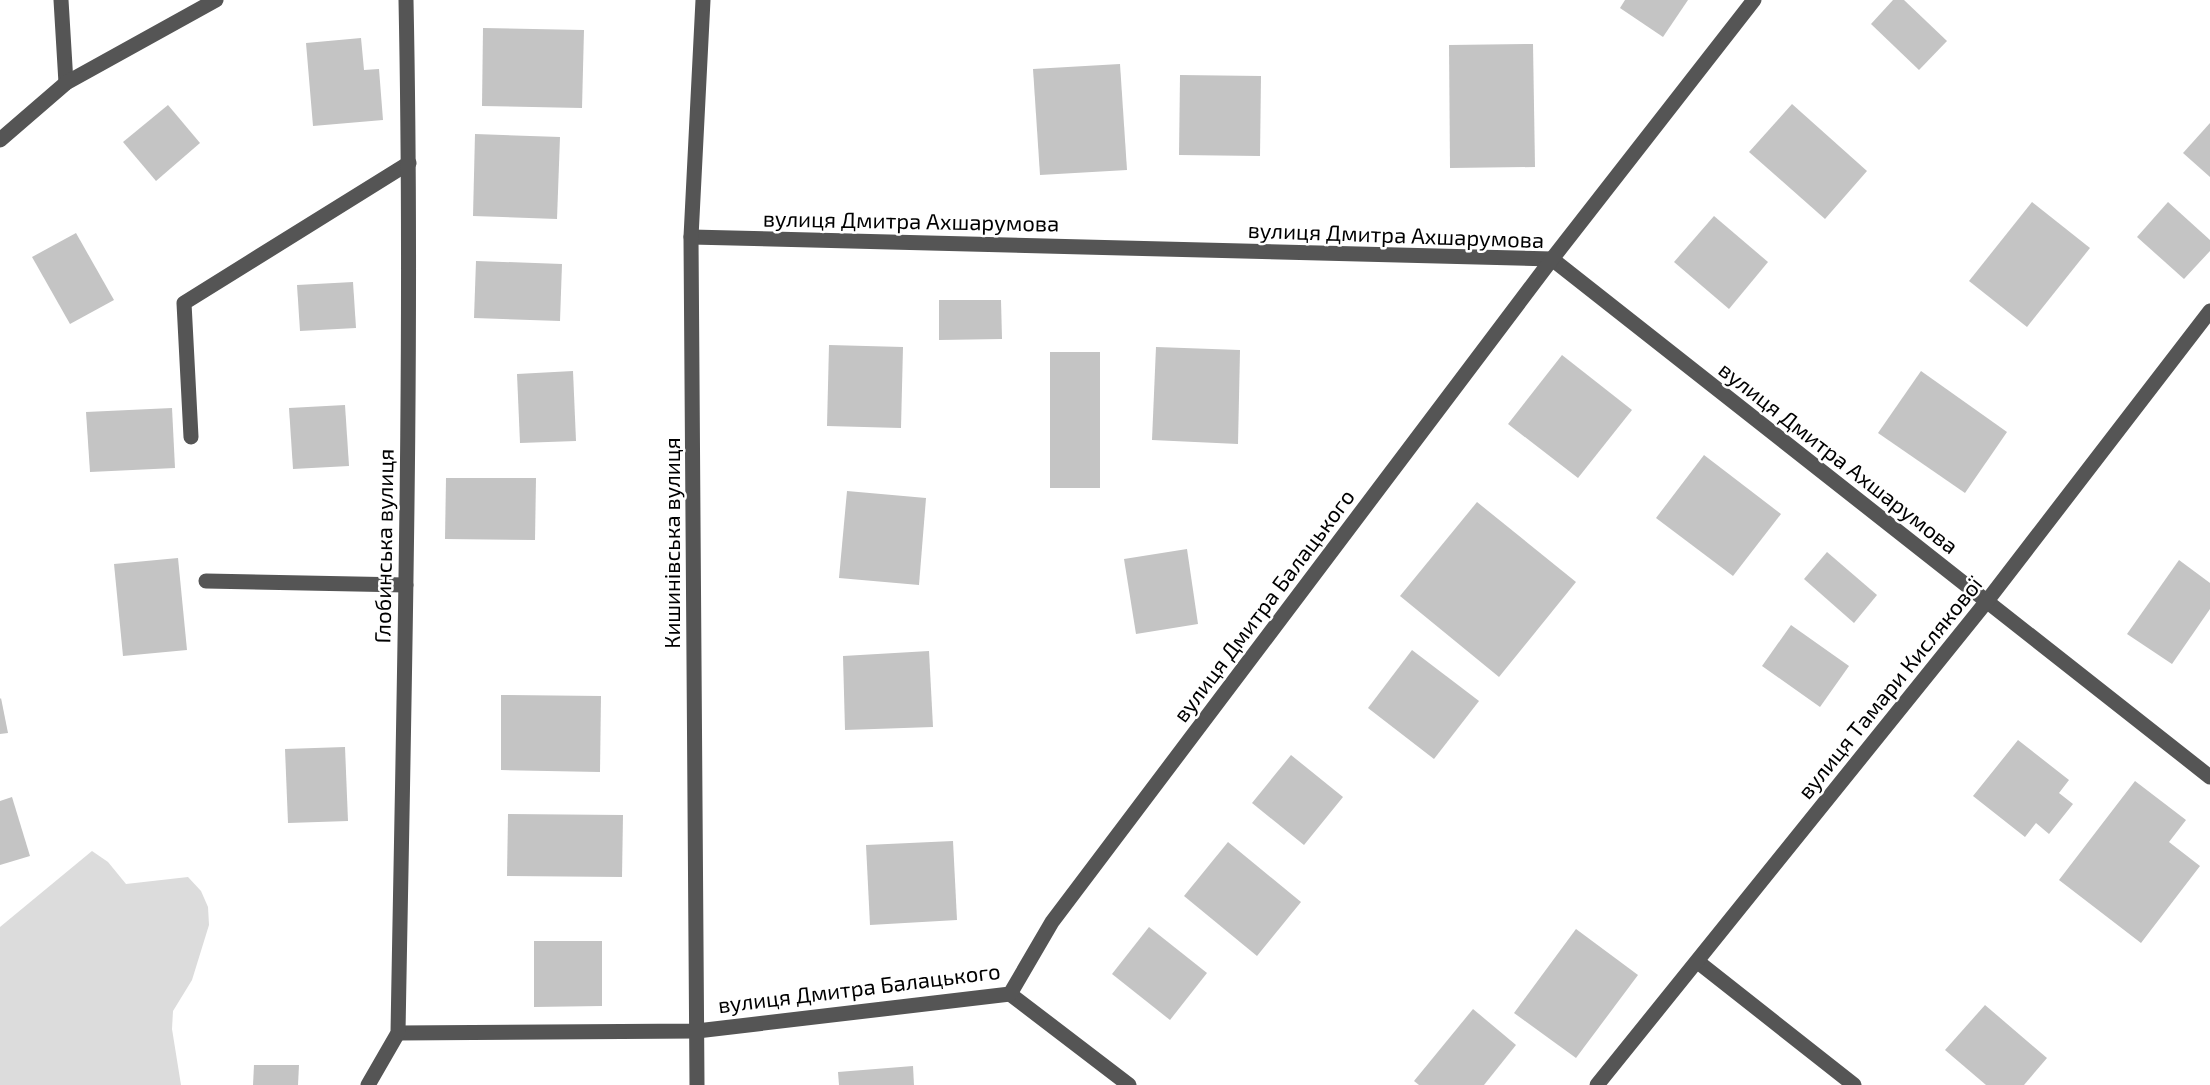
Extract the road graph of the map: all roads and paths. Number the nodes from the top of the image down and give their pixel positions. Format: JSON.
{"nodes":[{"id":1,"x":61,"y":0,"type":"edge"},
{"id":2,"x":216,"y":0,"type":"edge"},
{"id":3,"x":406,"y":0,"type":"edge"},
{"id":4,"x":703,"y":0,"type":"edge"},
{"id":5,"x":1754,"y":0,"type":"edge"},
{"id":6,"x":66,"y":83,"type":"junction"},
{"id":7,"x":0,"y":140,"type":"edge"},
{"id":8,"x":409,"y":163,"type":"junction"},
{"id":9,"x":691,"y":237,"type":"junction"},
{"id":10,"x":1552,"y":259,"type":"junction"},
{"id":11,"x":2210,"y":311,"type":"edge"},
{"id":12,"x":191,"y":437,"type":"dead end"},
{"id":13,"x":206,"y":581,"type":"dead end"},
{"id":14,"x":406,"y":585,"type":"junction"},
{"id":15,"x":1987,"y":601,"type":"junction"},
{"id":16,"x":2210,"y":777,"type":"edge"},
{"id":17,"x":1698,"y":962,"type":"junction"},
{"id":18,"x":1010,"y":994,"type":"junction"},
{"id":19,"x":697,"y":1031,"type":"junction"},
{"id":20,"x":398,"y":1033,"type":"junction"},
{"id":21,"x":368,"y":1085,"type":"edge"},
{"id":22,"x":697,"y":1085,"type":"edge"},
{"id":23,"x":1129,"y":1085,"type":"edge"},
{"id":24,"x":1597,"y":1085,"type":"edge"},
{"id":25,"x":1854,"y":1085,"type":"edge"}],
"edges":[{"from":1,"to":6,"type":"street"},
{"from":2,"to":6,"type":"street"},
{"from":3,"to":8,"type":"street","name":"Глобинська вулиця"},
{"from":4,"to":9,"type":"street","name":"Кишинівська вулиця"},
{"from":5,"to":10,"type":"street","name":"вулиця Дмитра Балацького"},
{"from":6,"to":7,"type":"street"},
{"from":8,"to":12,"type":"street"},
{"from":8,"to":14,"type":"street","name":"Глобинська вулиця"},
{"from":9,"to":10,"type":"street","name":"вулиця Дмитра Ахшарумова"},
{"from":9,"to":19,"type":"street","name":"Кишинівська вулиця"},
{"from":10,"to":15,"type":"street","name":"вулиця Дмитра Ахшарумова"},
{"from":10,"to":18,"type":"street","name":"вулиця Дмитра Балацького"},
{"from":11,"to":15,"type":"street","name":"вулиця Тамари Кислякової"},
{"from":13,"to":14,"type":"street"},
{"from":14,"to":20,"type":"street","name":"Глобинська вулиця"},
{"from":15,"to":16,"type":"street","name":"вулиця Дмитра Ахшарумова"},
{"from":15,"to":17,"type":"street","name":"вулиця Тамари Кислякової"},
{"from":17,"to":24,"type":"street","name":"вулиця Тамари Кислякової"},
{"from":17,"to":25,"type":"street"},
{"from":18,"to":19,"type":"street","name":"вулиця Дмитра Балацького"},
{"from":18,"to":23,"type":"street"},
{"from":19,"to":20,"type":"street","name":"вулиця Дмитра Балацького"},
{"from":19,"to":22,"type":"street","name":"Кишинівська вулиця"},
{"from":20,"to":21,"type":"street","name":"Глобинська вулиця"}]}
